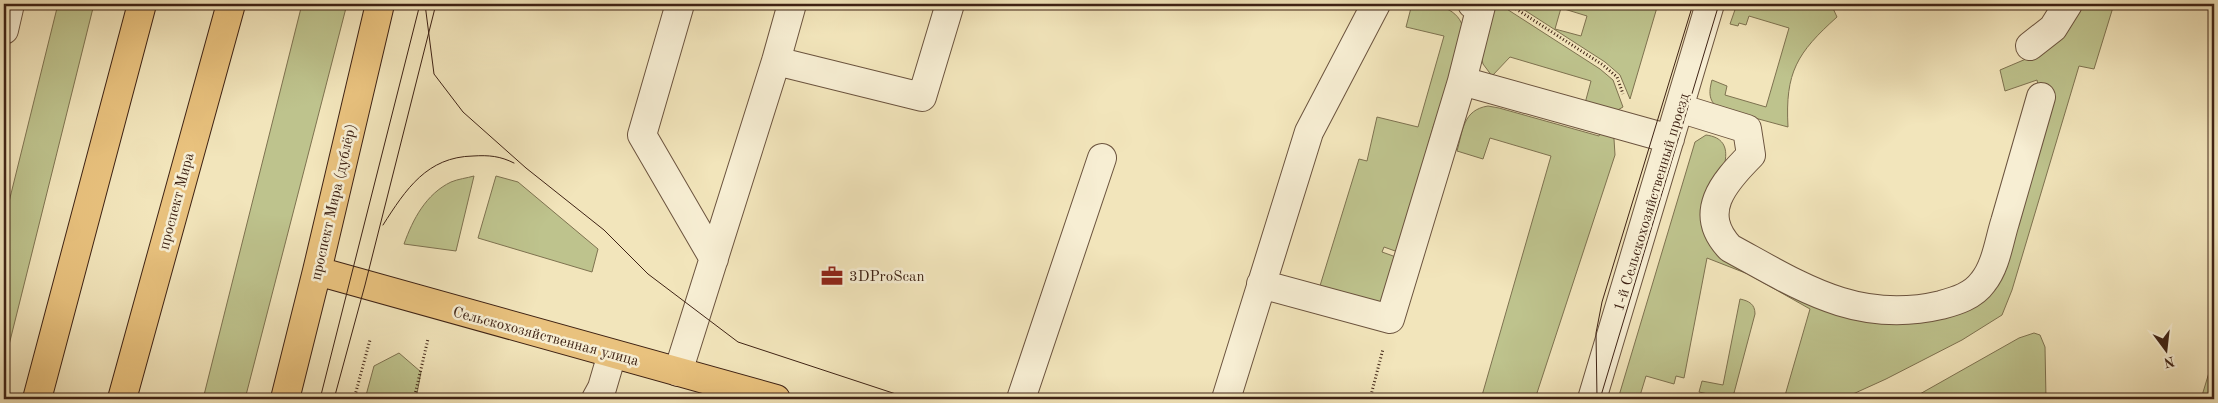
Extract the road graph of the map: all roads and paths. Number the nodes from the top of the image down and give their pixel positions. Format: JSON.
{"nodes":[{"id":1,"x":10,"y":4,"type":"edge"},
{"id":2,"x":142,"y":4,"type":"edge"},
{"id":3,"x":231,"y":4,"type":"edge"},
{"id":4,"x":380,"y":4,"type":"edge"},
{"id":5,"x":680,"y":4,"type":"edge"},
{"id":6,"x":792,"y":4,"type":"edge"},
{"id":7,"x":950,"y":4,"type":"edge"},
{"id":8,"x":1376,"y":4,"type":"edge"},
{"id":9,"x":1478,"y":4,"type":"edge"},
{"id":10,"x":1508,"y":4,"type":"edge"},
{"id":11,"x":1710,"y":4,"type":"edge"},
{"id":12,"x":2068,"y":4,"type":"edge"},
{"id":13,"x":4,"y":30,"type":"edge"},
{"id":14,"x":2030,"y":46,"type":"dead end"},
{"id":15,"x":776,"y":61,"type":"junction"},
{"id":16,"x":1462,"y":81,"type":"junction"},
{"id":17,"x":2042,"y":98,"type":"dead end"},
{"id":18,"x":1679,"y":108,"type":"junction"},
{"id":19,"x":1633,"y":129,"type":"junction"},
{"id":20,"x":1670,"y":139,"type":"junction"},
{"id":21,"x":1102,"y":158,"type":"dead end"},
{"id":22,"x":714,"y":259,"type":"junction"},
{"id":23,"x":317,"y":271,"type":"junction"},
{"id":24,"x":1260,"y":284,"type":"junction"},
{"id":25,"x":1390,"y":319,"type":"junction"},
{"id":26,"x":428,"y":339,"type":"dead end"},
{"id":27,"x":370,"y":340,"type":"dead end"},
{"id":28,"x":612,"y":354,"type":"junction"},
{"id":29,"x":678,"y":372,"type":"junction"},
{"id":30,"x":40,"y":387,"type":"edge"},
{"id":31,"x":122,"y":398,"type":"edge"},
{"id":32,"x":285,"y":399,"type":"edge"},
{"id":33,"x":354,"y":399,"type":"edge"},
{"id":34,"x":414,"y":399,"type":"edge"},
{"id":35,"x":596,"y":399,"type":"edge"},
{"id":36,"x":776,"y":399,"type":"edge"},
{"id":37,"x":1021,"y":399,"type":"edge"},
{"id":38,"x":1226,"y":399,"type":"edge"},
{"id":39,"x":1370,"y":399,"type":"edge"},
{"id":40,"x":1592,"y":399,"type":"edge"}],
"edges":[{"from":1,"to":13,"type":"street"},
{"from":2,"to":30,"type":"main road"},
{"from":3,"to":31,"type":"main road","name":"проспект Мира"},
{"from":4,"to":23,"type":"main road","name":"проспект Мира (дублёр)"},
{"from":5,"to":22,"type":"street"},
{"from":6,"to":15,"type":"street"},
{"from":7,"to":15,"type":"street"},
{"from":8,"to":24,"type":"street"},
{"from":9,"to":16,"type":"street"},
{"from":10,"to":19,"type":"path"},
{"from":11,"to":18,"type":"street","name":"1-й Сельскохозяйственный проезд"},
{"from":12,"to":14,"type":"street"},
{"from":15,"to":22,"type":"street"},
{"from":16,"to":19,"type":"street"},
{"from":16,"to":25,"type":"street"},
{"from":17,"to":18,"type":"street"},
{"from":18,"to":20,"type":"street","name":"1-й Сельскохозяйственный проезд"},
{"from":19,"to":20,"type":"street"},
{"from":20,"to":40,"type":"street","name":"1-й Сельскохозяйственный проезд"},
{"from":21,"to":37,"type":"street"},
{"from":22,"to":29,"type":"street"},
{"from":23,"to":28,"type":"main road","name":"Сельскохозяйственная улица"},
{"from":23,"to":32,"type":"main road","name":"проспект Мира (дублёр)"},
{"from":24,"to":25,"type":"street"},
{"from":24,"to":38,"type":"street"},
{"from":25,"to":39,"type":"path"},
{"from":26,"to":34,"type":"path"},
{"from":27,"to":33,"type":"path"},
{"from":28,"to":29,"type":"main road","name":"Сельскохозяйственная улица"},
{"from":28,"to":35,"type":"street"},
{"from":29,"to":36,"type":"main road","name":"Сельскохозяйственная улица"}]}
